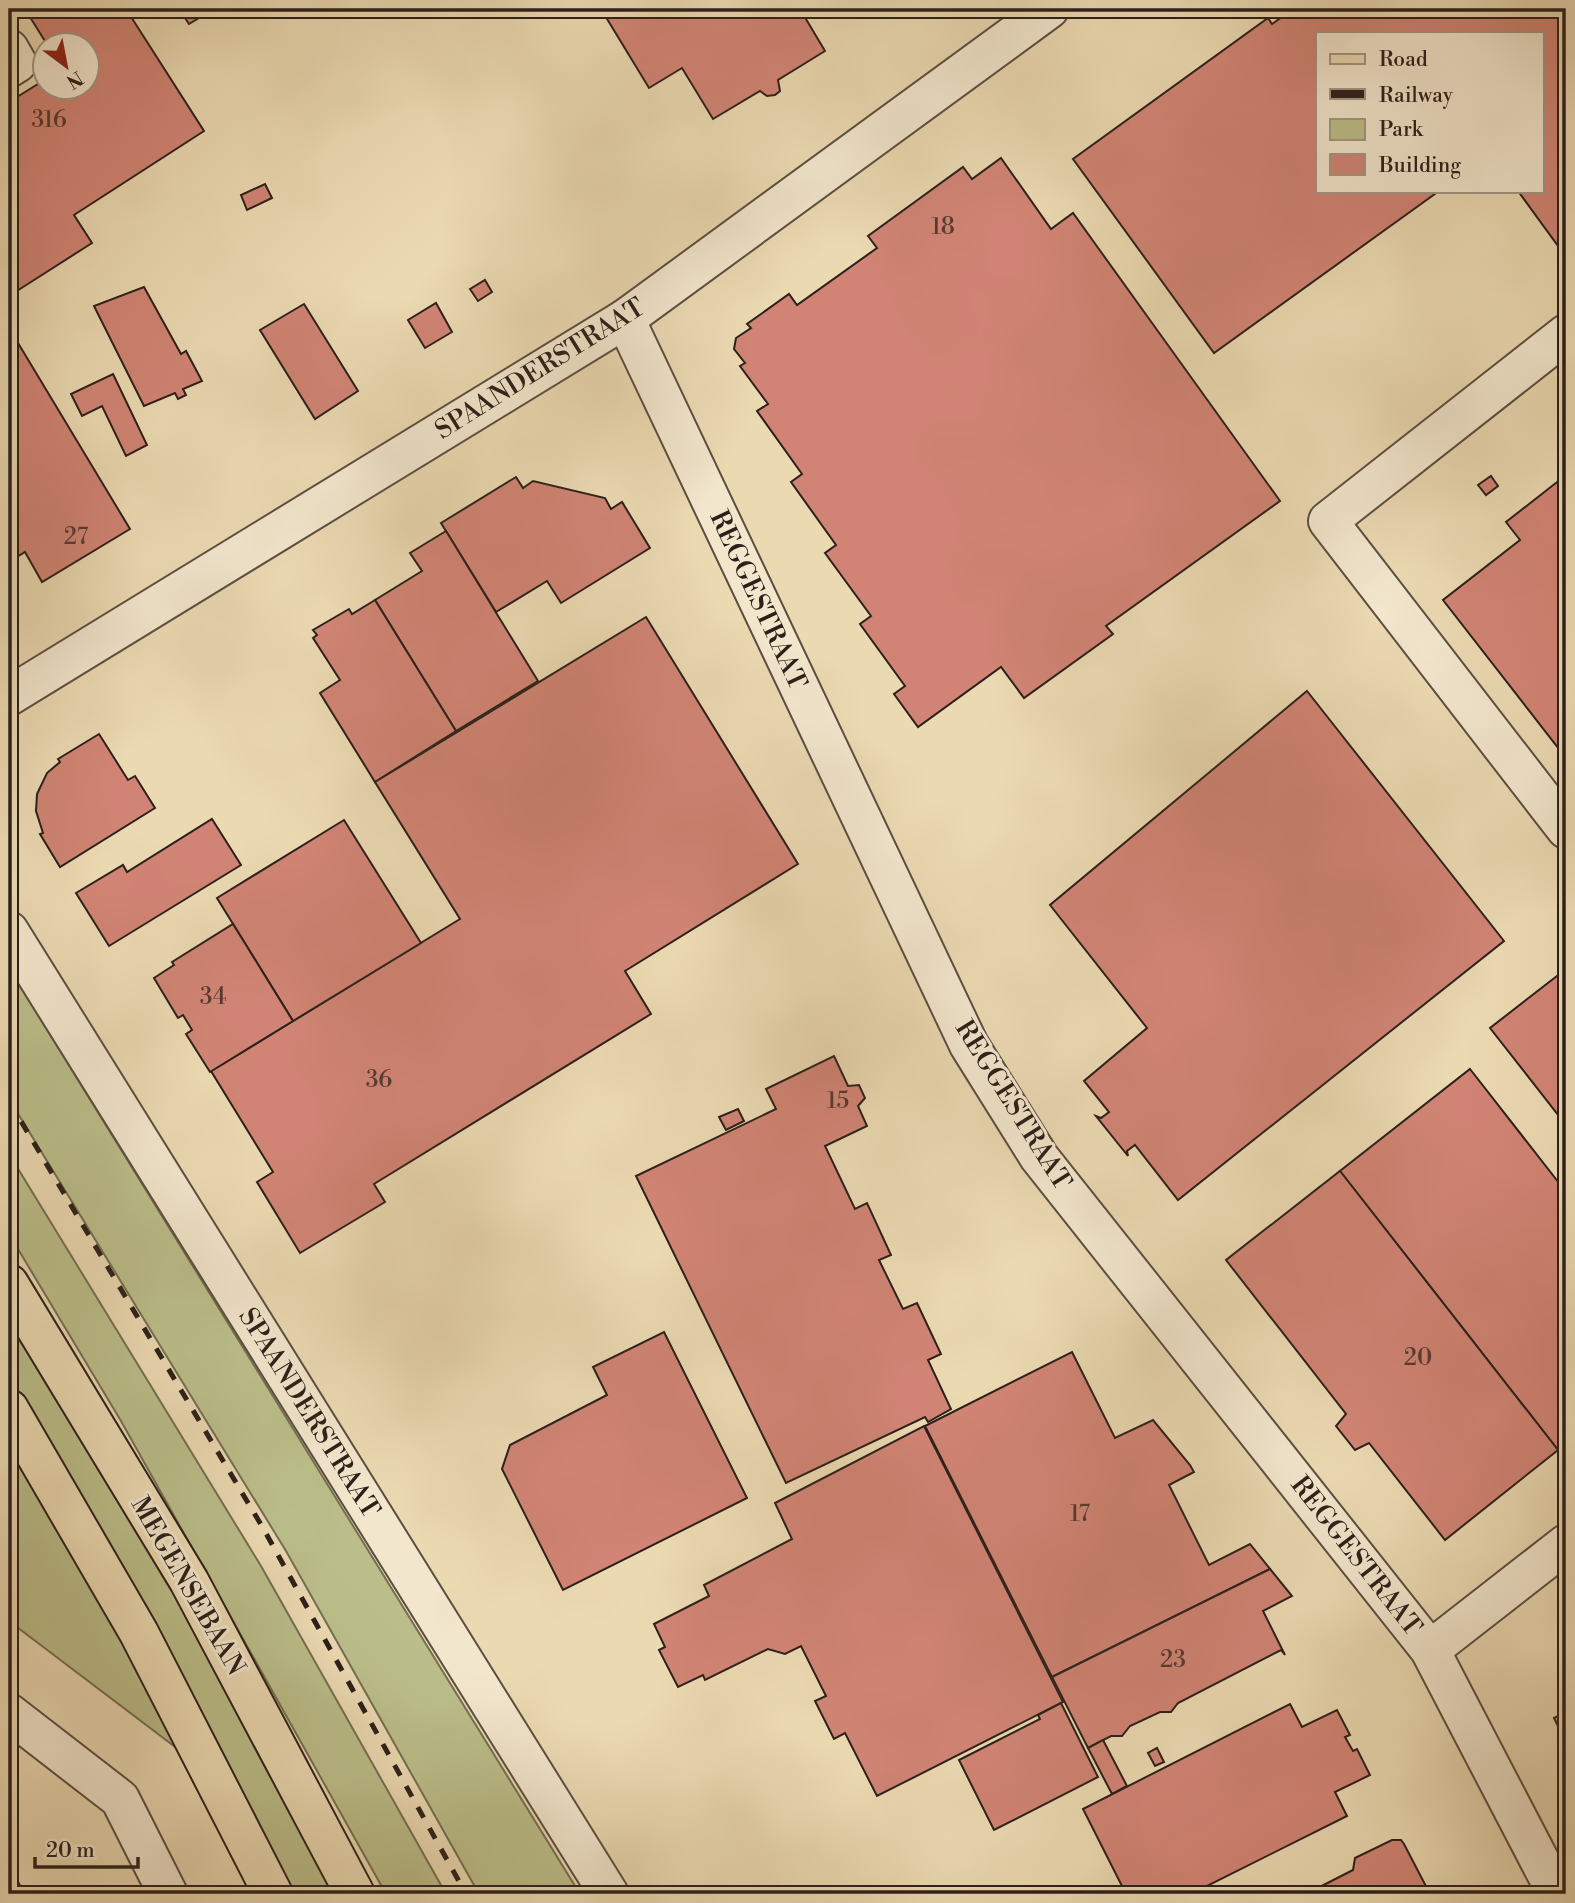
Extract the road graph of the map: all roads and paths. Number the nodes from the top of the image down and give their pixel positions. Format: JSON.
{"nodes":[{"id":1,"x":1049,"y":9,"type":"edge"},
{"id":2,"x":9,"y":49,"type":"edge"},
{"id":3,"x":9,"y":68,"type":"edge"},
{"id":4,"x":625,"y":319,"type":"junction"},
{"id":5,"x":1566,"y":334,"type":"edge"},
{"id":6,"x":9,"y":696,"type":"edge"},
{"id":7,"x":1566,"y":829,"type":"edge"},
{"id":8,"x":9,"y":931,"type":"edge"},
{"id":9,"x":9,"y":1284,"type":"edge"},
{"id":10,"x":9,"y":1409,"type":"edge"},
{"id":11,"x":1566,"y":1544,"type":"edge"},
{"id":12,"x":1430,"y":1650,"type":"junction"},
{"id":13,"x":9,"y":1713,"type":"edge"},
{"id":14,"x":168,"y":1894,"type":"edge"},
{"id":15,"x":274,"y":1894,"type":"edge"},
{"id":16,"x":355,"y":1894,"type":"edge"},
{"id":17,"x":609,"y":1894,"type":"edge"},
{"id":18,"x":1557,"y":1894,"type":"edge"}],
"edges":[{"from":1,"to":4,"type":"street","name":"SPAANDERSTRAAT"},
{"from":2,"to":3,"type":"street"},
{"from":4,"to":6,"type":"street","name":"SPAANDERSTRAAT"},
{"from":4,"to":12,"type":"street","name":"REGGESTRAAT"},
{"from":5,"to":7,"type":"street"},
{"from":8,"to":17,"type":"street","name":"SPAANDERSTRAAT"},
{"from":9,"to":16,"type":"main road","name":"MEGENSEBAAN"},
{"from":10,"to":15,"type":"main road"},
{"from":11,"to":12,"type":"street"},
{"from":12,"to":18,"type":"street","name":"REGGESTRAAT"},
{"from":13,"to":14,"type":"street"}]}
